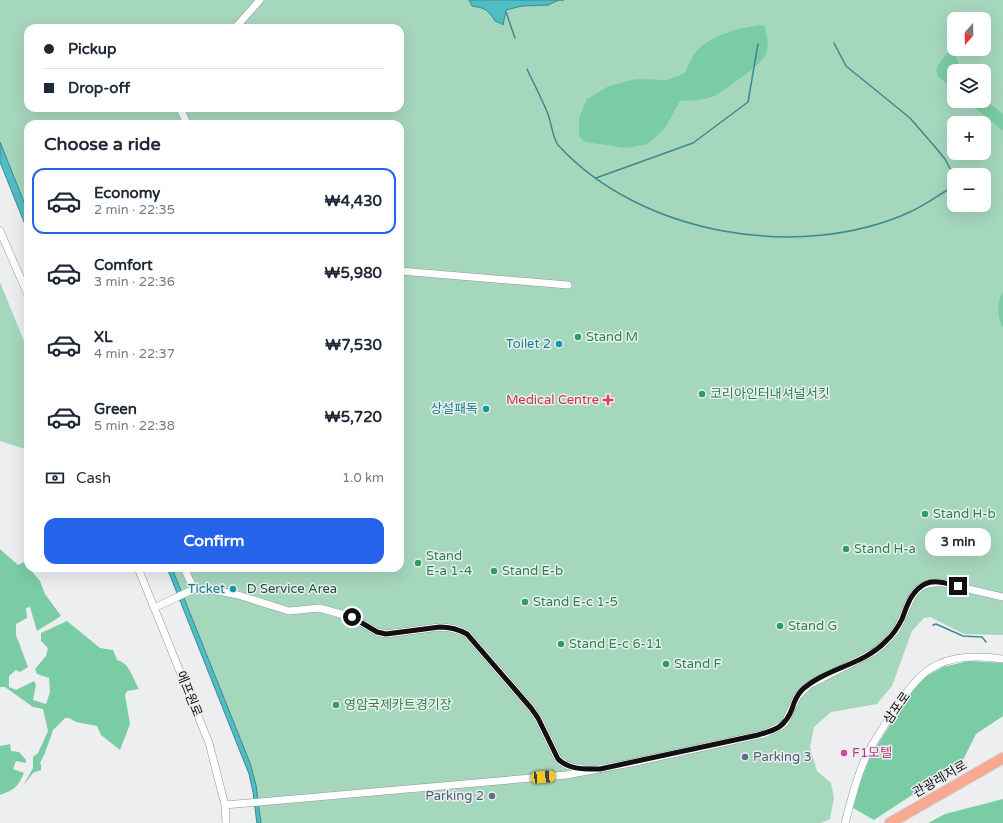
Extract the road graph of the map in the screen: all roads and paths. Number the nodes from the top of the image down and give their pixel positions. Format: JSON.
{"nodes":[{"id":1,"x":260,"y":0,"type":"edge"},
{"id":2,"x":239,"y":24,"type":"edge"},
{"id":3,"x":0,"y":231,"type":"edge"},
{"id":4,"x":404,"y":271,"type":"edge"},
{"id":5,"x":24,"y":286,"type":"edge"},
{"id":6,"x":568,"y":286,"type":"dead end"},
{"id":7,"x":140,"y":572,"type":"edge"},
{"id":8,"x":186,"y":572,"type":"edge"},
{"id":9,"x":194,"y":588,"type":"junction"},
{"id":10,"x":1003,"y":597,"type":"edge"},
{"id":11,"x":154,"y":608,"type":"junction"},
{"id":12,"x":1003,"y":658,"type":"edge"},
{"id":13,"x":1003,"y":758,"type":"edge"},
{"id":14,"x":558,"y":759,"type":"junction"},
{"id":15,"x":1003,"y":766,"type":"edge"},
{"id":16,"x":600,"y":769,"type":"junction"},
{"id":17,"x":558,"y":776,"type":"junction"},
{"id":18,"x":225,"y":805,"type":"junction"},
{"id":19,"x":226,"y":823,"type":"edge"},
{"id":20,"x":845,"y":823,"type":"edge"},
{"id":21,"x":890,"y":823,"type":"edge"},
{"id":22,"x":903,"y":823,"type":"edge"}],
"edges":[{"from":1,"to":2,"type":"street"},
{"from":3,"to":5,"type":"street"},
{"from":4,"to":6,"type":"street"},
{"from":7,"to":11,"type":"street","name":"에프원로"},
{"from":8,"to":9,"type":"street"},
{"from":9,"to":11,"type":"street"},
{"from":9,"to":14,"type":"street"},
{"from":10,"to":16,"type":"street"},
{"from":11,"to":18,"type":"street","name":"에프원로"},
{"from":12,"to":20,"type":"street","name":"삼포로"},
{"from":13,"to":21,"type":"highway","name":"관광레저로"},
{"from":14,"to":16,"type":"street"},
{"from":14,"to":17,"type":"street"},
{"from":15,"to":22,"type":"highway","name":"관광레저로"},
{"from":16,"to":17,"type":"street"},
{"from":17,"to":18,"type":"street"},
{"from":18,"to":19,"type":"street","name":"에프원로"}]}
